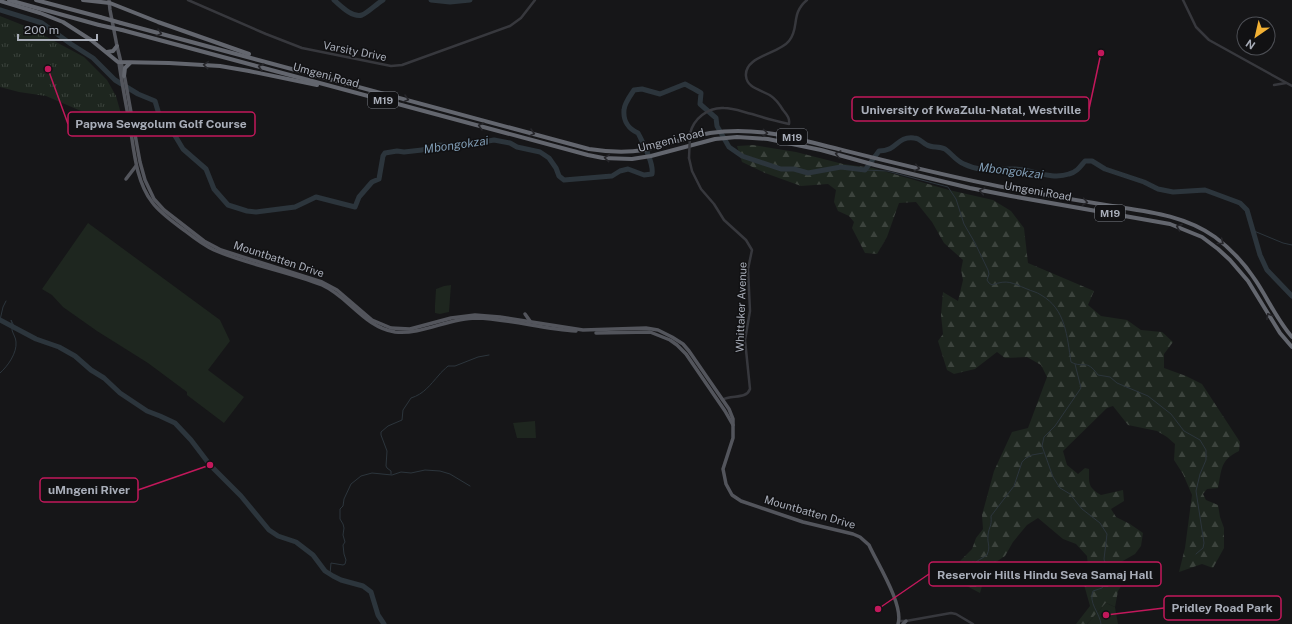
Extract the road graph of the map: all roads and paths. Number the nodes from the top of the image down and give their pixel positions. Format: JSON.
{"nodes":[{"id":1,"x":9,"y":0,"type":"edge"},
{"id":2,"x":36,"y":0,"type":"edge"},
{"id":3,"x":83,"y":0,"type":"edge"},
{"id":4,"x":95,"y":0,"type":"edge"},
{"id":5,"x":188,"y":0,"type":"edge"},
{"id":6,"x":535,"y":0,"type":"edge"},
{"id":7,"x":807,"y":0,"type":"edge"},
{"id":8,"x":1183,"y":0,"type":"edge"},
{"id":9,"x":0,"y":1,"type":"edge"},
{"id":10,"x":108,"y":2,"type":"edge"},
{"id":11,"x":116,"y":46,"type":"junction"},
{"id":12,"x":107,"y":52,"type":"junction"},
{"id":13,"x":119,"y":61,"type":"junction"},
{"id":14,"x":130,"y":62,"type":"junction"},
{"id":15,"x":278,"y":64,"type":"junction"},
{"id":16,"x":124,"y":78,"type":"junction"},
{"id":17,"x":1286,"y":83,"type":"junction"},
{"id":18,"x":1274,"y":85,"type":"dead end"},
{"id":19,"x":1292,"y":86,"type":"edge"},
{"id":20,"x":355,"y":92,"type":"junction"},
{"id":21,"x":137,"y":164,"type":"junction"},
{"id":22,"x":126,"y":179,"type":"dead end"},
{"id":23,"x":525,"y":314,"type":"dead end"},
{"id":24,"x":530,"y":321,"type":"junction"},
{"id":25,"x":1292,"y":336,"type":"edge"},
{"id":26,"x":671,"y":338,"type":"junction"},
{"id":27,"x":1292,"y":347,"type":"edge"},
{"id":28,"x":721,"y":401,"type":"junction"},
{"id":29,"x":899,"y":623,"type":"edge"},
{"id":30,"x":905,"y":623,"type":"edge"},
{"id":31,"x":973,"y":624,"type":"edge"}],
"edges":[{"from":20,"to":1,"type":"highway","name":"Umgeni Road","number":"M19","one_way":true,"bridge":true},
{"from":2,"to":15,"type":"highway","name":"Umgeni Road","number":"M19","one_way":true,"bridge":true},
{"from":3,"to":4,"type":"highway"},
{"from":4,"to":10,"type":"highway"},
{"from":5,"to":6,"type":"street","name":"Varsity Drive"},
{"from":7,"to":28,"type":"street","name":"Whittaker Avenue","bridge":true},
{"from":8,"to":17,"type":"street"},
{"from":9,"to":12,"type":"highway"},
{"from":10,"to":11,"type":"main road","name":"Mountbatten Drive"},
{"from":10,"to":15,"type":"highway"},
{"from":11,"to":12,"type":"highway"},
{"from":11,"to":13,"type":"main road","name":"Mountbatten Drive"},
{"from":12,"to":13,"type":"highway"},
{"from":13,"to":14,"type":"highway"},
{"from":13,"to":16,"type":"main road","name":"Mountbatten Drive"},
{"from":13,"to":21,"type":"main road","name":"Mountbatten Drive"},
{"from":14,"to":16,"type":"highway"},
{"from":20,"to":14,"type":"highway","one_way":true},
{"from":15,"to":25,"type":"highway","name":"Umgeni Road","number":"M19","one_way":true},
{"from":16,"to":24,"type":"main road","name":"Mountbatten Drive"},
{"from":17,"to":18,"type":"street"},
{"from":17,"to":19,"type":"street"},
{"from":27,"to":20,"type":"highway","name":"Umgeni Road","number":"M19","one_way":true},
{"from":21,"to":22,"type":"main road"},
{"from":21,"to":26,"type":"main road","name":"Mountbatten Drive"},
{"from":23,"to":24,"type":"main road"},
{"from":24,"to":26,"type":"main road","name":"Mountbatten Drive"},
{"from":26,"to":28,"type":"main road","name":"Mountbatten Drive"},
{"from":28,"to":29,"type":"main road","name":"Mountbatten Drive"},
{"from":29,"to":30,"type":"street"},
{"from":30,"to":31,"type":"street"}]}
